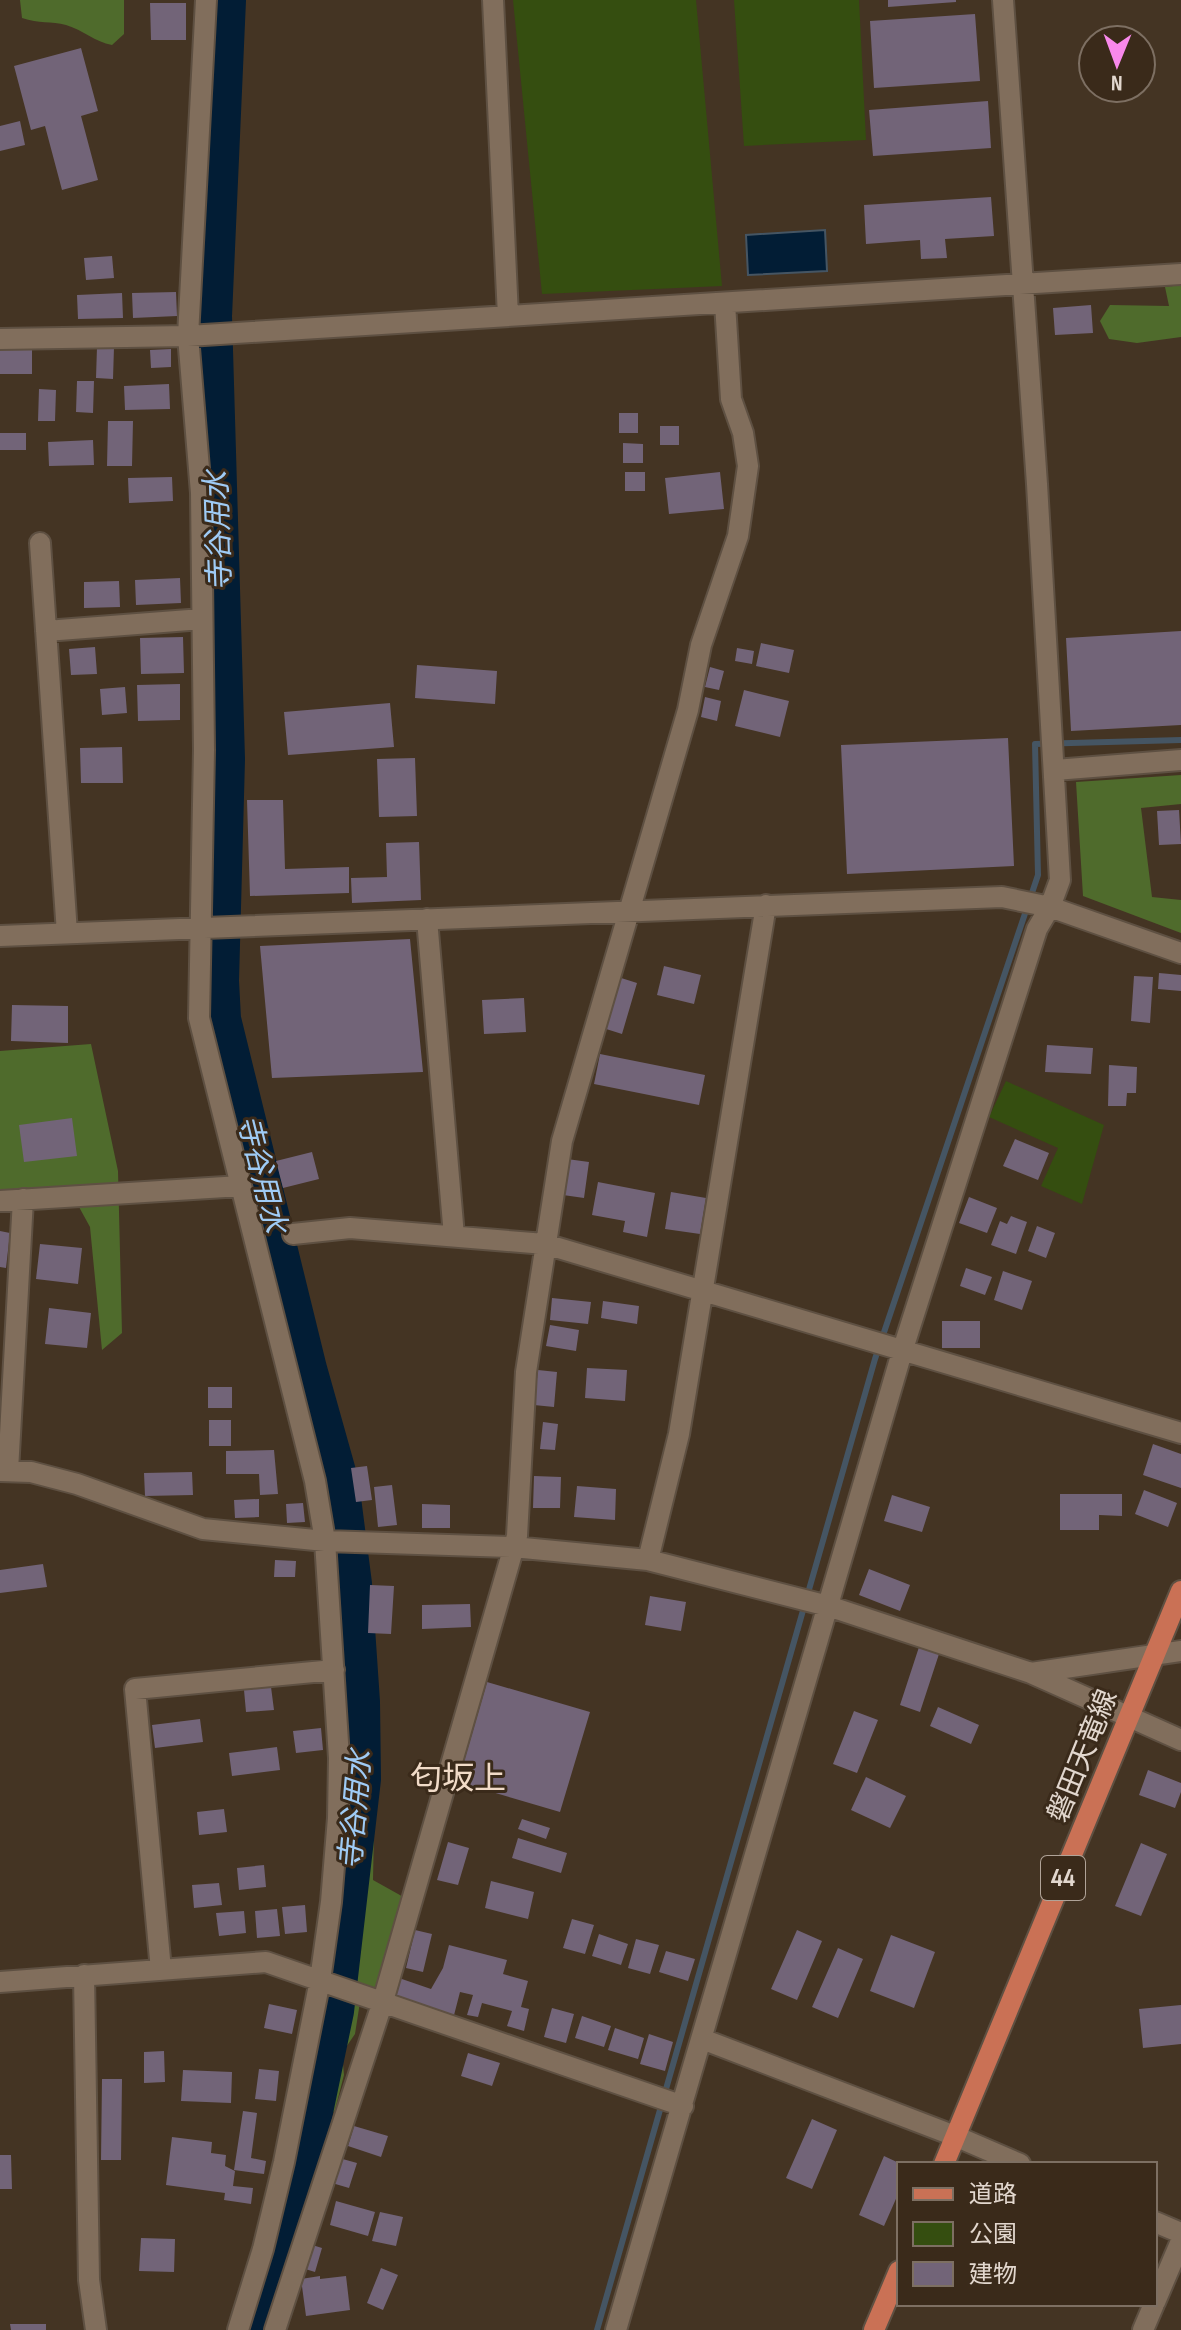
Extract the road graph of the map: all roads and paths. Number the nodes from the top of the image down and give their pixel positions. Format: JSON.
{"nodes":[{"id":1,"x":206,"y":0,"type":"edge"},
{"id":2,"x":493,"y":0,"type":"edge"},
{"id":3,"x":1003,"y":0,"type":"edge"},
{"id":4,"x":1181,"y":274,"type":"edge"},
{"id":5,"x":1023,"y":285,"type":"junction"},
{"id":6,"x":725,"y":303,"type":"junction"},
{"id":7,"x":508,"y":316,"type":"junction"},
{"id":8,"x":188,"y":336,"type":"junction"},
{"id":9,"x":0,"y":339,"type":"edge"},
{"id":10,"x":40,"y":543,"type":"dead end"},
{"id":11,"x":202,"y":619,"type":"junction"},
{"id":12,"x":46,"y":631,"type":"junction"},
{"id":13,"x":1181,"y":760,"type":"edge"},
{"id":14,"x":1055,"y":770,"type":"junction"},
{"id":15,"x":766,"y":905,"type":"junction"},
{"id":16,"x":1050,"y":907,"type":"junction"},
{"id":17,"x":627,"y":913,"type":"junction"},
{"id":18,"x":427,"y":919,"type":"junction"},
{"id":19,"x":199,"y":927,"type":"junction"},
{"id":20,"x":67,"y":933,"type":"junction"},
{"id":21,"x":0,"y":936,"type":"edge"},
{"id":22,"x":1181,"y":953,"type":"edge"},
{"id":23,"x":241,"y":1186,"type":"junction"},
{"id":24,"x":23,"y":1199,"type":"junction"},
{"id":25,"x":0,"y":1201,"type":"edge"},
{"id":26,"x":293,"y":1234,"type":"dead end"},
{"id":27,"x":454,"y":1236,"type":"junction"},
{"id":28,"x":545,"y":1244,"type":"junction"},
{"id":29,"x":704,"y":1292,"type":"junction"},
{"id":30,"x":902,"y":1352,"type":"junction"},
{"id":31,"x":1181,"y":1433,"type":"edge"},
{"id":32,"x":4,"y":1471,"type":"edge"},
{"id":33,"x":325,"y":1541,"type":"junction"},
{"id":34,"x":513,"y":1547,"type":"junction"},
{"id":35,"x":648,"y":1560,"type":"junction"},
{"id":36,"x":1181,"y":1591,"type":"edge"},
{"id":37,"x":828,"y":1606,"type":"junction"},
{"id":38,"x":1181,"y":1651,"type":"edge"},
{"id":39,"x":1153,"y":1655,"type":"junction"},
{"id":40,"x":334,"y":1670,"type":"junction"},
{"id":41,"x":1031,"y":1673,"type":"junction"},
{"id":42,"x":1130,"y":1718,"type":"junction"},
{"id":43,"x":1181,"y":1740,"type":"edge"},
{"id":44,"x":161,"y":1970,"type":"junction"},
{"id":45,"x":84,"y":1975,"type":"junction"},
{"id":46,"x":320,"y":1980,"type":"junction"},
{"id":47,"x":0,"y":1982,"type":"edge"},
{"id":48,"x":383,"y":2001,"type":"junction"},
{"id":49,"x":702,"y":2039,"type":"junction"},
{"id":50,"x":683,"y":2106,"type":"junction"},
{"id":51,"x":955,"y":2136,"type":"junction"},
{"id":52,"x":945,"y":2162,"type":"edge"},
{"id":53,"x":1015,"y":2162,"type":"edge"},
{"id":54,"x":1157,"y":2223,"type":"edge"},
{"id":55,"x":1181,"y":2233,"type":"edge"},
{"id":56,"x":1181,"y":2241,"type":"edge"},
{"id":57,"x":897,"y":2276,"type":"edge"},
{"id":58,"x":1157,"y":2296,"type":"edge"},
{"id":59,"x":1153,"y":2306,"type":"edge"},
{"id":60,"x":240,"y":2325,"type":"edge"},
{"id":61,"x":96,"y":2330,"type":"edge"},
{"id":62,"x":268,"y":2330,"type":"edge"},
{"id":63,"x":275,"y":2330,"type":"edge"},
{"id":64,"x":616,"y":2330,"type":"edge"},
{"id":65,"x":874,"y":2330,"type":"edge"},
{"id":66,"x":1143,"y":2330,"type":"edge"}],
"edges":[{"from":1,"to":8,"type":"street"},
{"from":2,"to":7,"type":"street"},
{"from":3,"to":5,"type":"street"},
{"from":4,"to":5,"type":"street"},
{"from":5,"to":6,"type":"street"},
{"from":5,"to":14,"type":"street"},
{"from":6,"to":7,"type":"street"},
{"from":6,"to":17,"type":"street"},
{"from":7,"to":8,"type":"street"},
{"from":8,"to":9,"type":"street"},
{"from":8,"to":11,"type":"street"},
{"from":10,"to":12,"type":"street"},
{"from":11,"to":12,"type":"street"},
{"from":11,"to":19,"type":"street"},
{"from":12,"to":20,"type":"street"},
{"from":13,"to":14,"type":"street"},
{"from":14,"to":16,"type":"street"},
{"from":15,"to":16,"type":"street"},
{"from":15,"to":17,"type":"street"},
{"from":15,"to":29,"type":"street"},
{"from":16,"to":22,"type":"street"},
{"from":16,"to":30,"type":"street"},
{"from":17,"to":18,"type":"street"},
{"from":17,"to":28,"type":"street"},
{"from":18,"to":19,"type":"street"},
{"from":18,"to":27,"type":"street"},
{"from":19,"to":20,"type":"street"},
{"from":19,"to":23,"type":"street"},
{"from":20,"to":21,"type":"street"},
{"from":23,"to":24,"type":"street"},
{"from":23,"to":33,"type":"street"},
{"from":24,"to":25,"type":"street"},
{"from":24,"to":32,"type":"street"},
{"from":26,"to":27,"type":"street"},
{"from":27,"to":28,"type":"street"},
{"from":28,"to":29,"type":"street"},
{"from":28,"to":34,"type":"street"},
{"from":29,"to":30,"type":"street"},
{"from":29,"to":35,"type":"street"},
{"from":30,"to":31,"type":"street"},
{"from":30,"to":37,"type":"street"},
{"from":32,"to":33,"type":"street"},
{"from":33,"to":34,"type":"street"},
{"from":33,"to":40,"type":"street"},
{"from":34,"to":35,"type":"street"},
{"from":34,"to":48,"type":"street"},
{"from":35,"to":37,"type":"street"},
{"from":36,"to":39,"type":"main road","name":"磐田天竜線","number":"44"},
{"from":37,"to":41,"type":"street"},
{"from":37,"to":49,"type":"street"},
{"from":38,"to":39,"type":"street"},
{"from":39,"to":41,"type":"street"},
{"from":39,"to":42,"type":"main road","name":"磐田天竜線","number":"44"},
{"from":40,"to":44,"type":"street"},
{"from":40,"to":46,"type":"street"},
{"from":41,"to":42,"type":"street"},
{"from":42,"to":43,"type":"street"},
{"from":42,"to":51,"type":"main road","name":"磐田天竜線","number":"44"},
{"from":44,"to":45,"type":"street"},
{"from":44,"to":46,"type":"street"},
{"from":45,"to":47,"type":"street"},
{"from":45,"to":61,"type":"street"},
{"from":46,"to":48,"type":"street"},
{"from":46,"to":60,"type":"street"},
{"from":48,"to":50,"type":"street"},
{"from":48,"to":63,"type":"street"},
{"from":49,"to":50,"type":"street"},
{"from":49,"to":51,"type":"street"},
{"from":50,"to":64,"type":"street"},
{"from":51,"to":52,"type":"main road","name":"磐田天竜線","number":"44"},
{"from":51,"to":53,"type":"street"},
{"from":54,"to":55,"type":"street"},
{"from":56,"to":58,"type":"street"},
{"from":57,"to":65,"type":"main road"},
{"from":59,"to":66,"type":"street"},
{"from":60,"to":62,"type":"street"}]}
